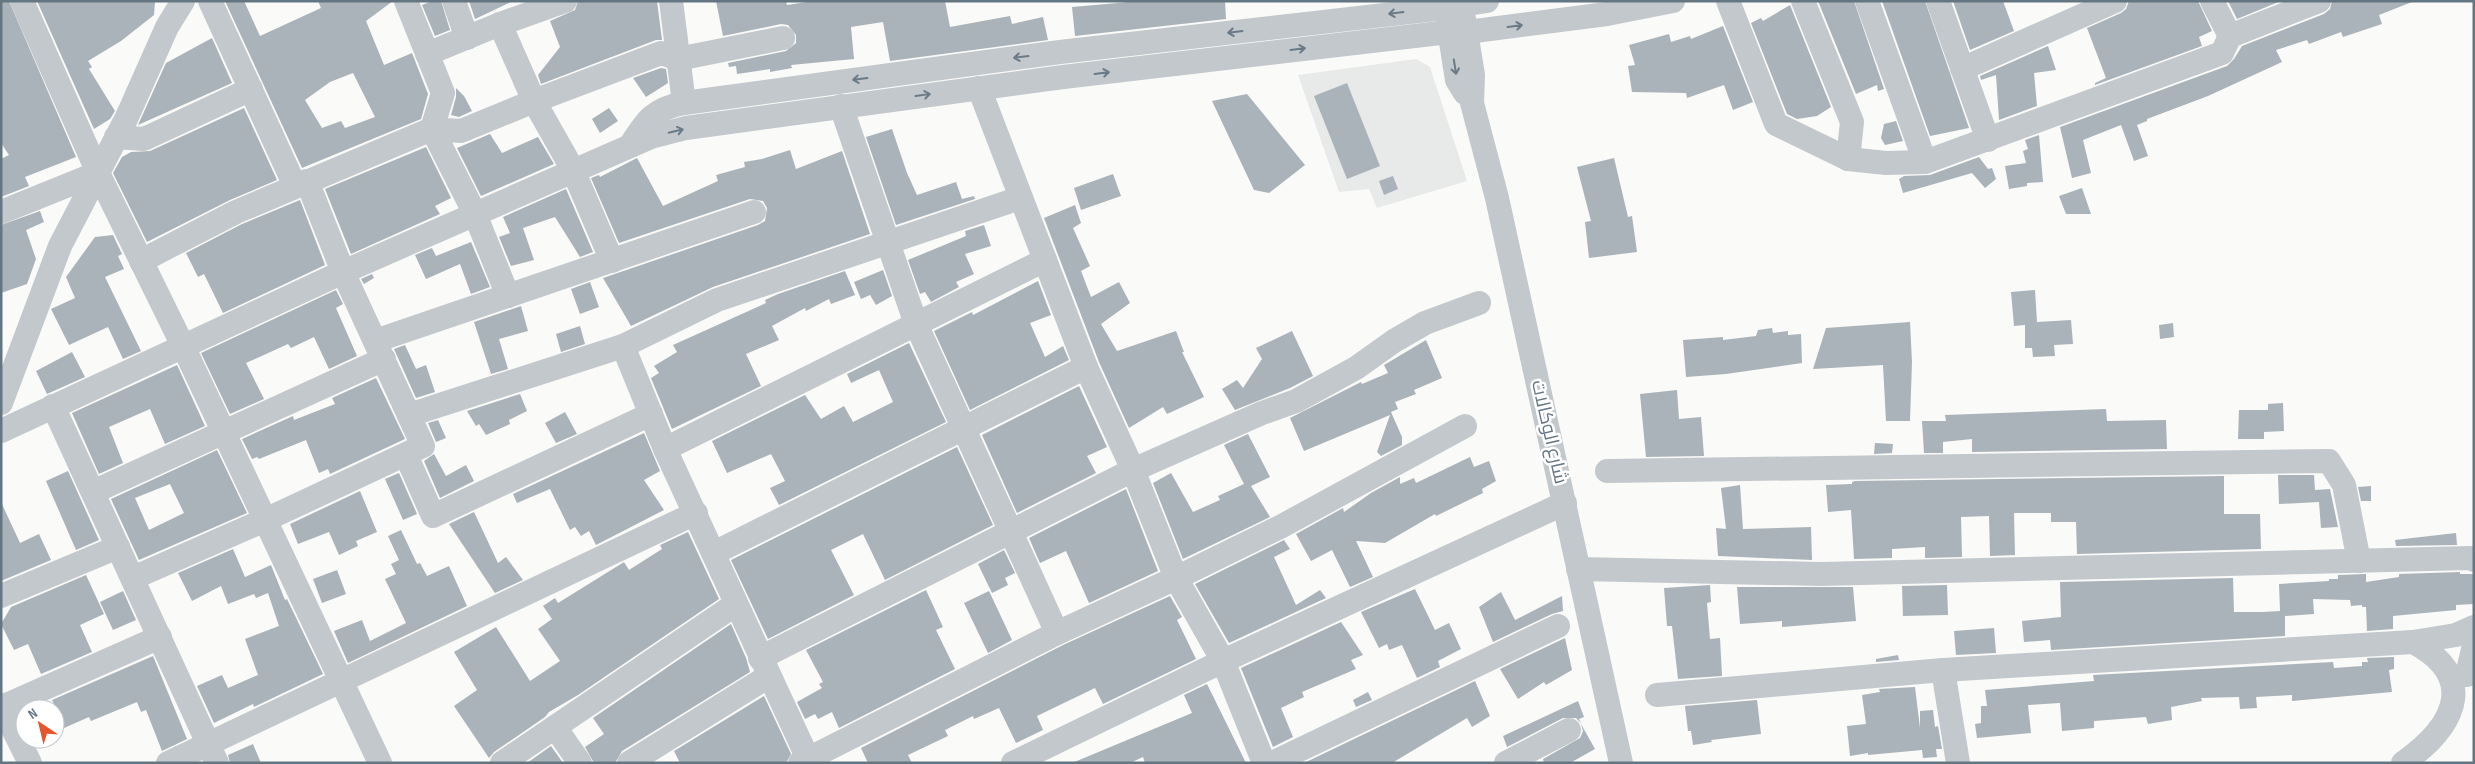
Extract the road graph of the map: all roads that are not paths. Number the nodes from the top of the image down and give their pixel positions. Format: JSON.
{"nodes":[{"id":1,"x":22,"y":1,"type":"edge"},
{"id":2,"x":183,"y":1,"type":"edge"},
{"id":3,"x":210,"y":1,"type":"edge"},
{"id":4,"x":406,"y":1,"type":"edge"},
{"id":5,"x":454,"y":1,"type":"edge"},
{"id":6,"x":565,"y":1,"type":"edge"},
{"id":7,"x":671,"y":1,"type":"edge"},
{"id":8,"x":1487,"y":1,"type":"edge"},
{"id":9,"x":1673,"y":1,"type":"edge"},
{"id":10,"x":1728,"y":1,"type":"edge"},
{"id":11,"x":1803,"y":1,"type":"edge"},
{"id":12,"x":1866,"y":1,"type":"edge"},
{"id":13,"x":1938,"y":1,"type":"edge"},
{"id":14,"x":2115,"y":1,"type":"edge"},
{"id":15,"x":2212,"y":1,"type":"edge"},
{"id":16,"x":2319,"y":1,"type":"edge"},
{"id":17,"x":1453,"y":4,"type":"edge"},
{"id":18,"x":500,"y":24,"type":"junction"},
{"id":19,"x":1458,"y":32,"type":"junction"},
{"id":20,"x":2230,"y":36,"type":"junction"},
{"id":21,"x":467,"y":38,"type":"junction"},
{"id":22,"x":783,"y":38,"type":"dead end"},
{"id":23,"x":1060,"y":52,"type":"junction"},
{"id":24,"x":427,"y":54,"type":"junction"},
{"id":25,"x":678,"y":59,"type":"junction"},
{"id":26,"x":1962,"y":69,"type":"junction"},
{"id":27,"x":1063,"y":77,"type":"junction"},
{"id":28,"x":979,"y":88,"type":"junction"},
{"id":29,"x":251,"y":89,"type":"junction"},
{"id":30,"x":534,"y":101,"type":"junction"},
{"id":31,"x":684,"y":103,"type":"junction"},
{"id":32,"x":841,"y":106,"type":"junction"},
{"id":33,"x":432,"y":129,"type":"junction"},
{"id":34,"x":116,"y":137,"type":"junction"},
{"id":35,"x":1988,"y":140,"type":"junction"},
{"id":36,"x":630,"y":146,"type":"junction"},
{"id":37,"x":1848,"y":159,"type":"junction"},
{"id":38,"x":1924,"y":162,"type":"junction"},
{"id":39,"x":574,"y":170,"type":"junction"},
{"id":40,"x":98,"y":173,"type":"junction"},
{"id":41,"x":301,"y":184,"type":"junction"},
{"id":42,"x":1020,"y":198,"type":"junction"},
{"id":43,"x":1,"y":212,"type":"edge"},
{"id":44,"x":754,"y":212,"type":"dead end"},
{"id":45,"x":475,"y":214,"type":"junction"},
{"id":46,"x":888,"y":244,"type":"junction"},
{"id":47,"x":1045,"y":260,"type":"junction"},
{"id":48,"x":141,"y":261,"type":"junction"},
{"id":49,"x":612,"y":261,"type":"junction"},
{"id":50,"x":343,"y":272,"type":"junction"},
{"id":51,"x":508,"y":296,"type":"junction"},
{"id":52,"x":1479,"y":303,"type":"dead end"},
{"id":53,"x":916,"y":324,"type":"junction"},
{"id":54,"x":183,"y":346,"type":"junction"},
{"id":55,"x":623,"y":346,"type":"junction"},
{"id":56,"x":379,"y":350,"type":"junction"},
{"id":57,"x":1086,"y":367,"type":"junction"},
{"id":58,"x":1,"y":403,"type":"edge"},
{"id":59,"x":53,"y":406,"type":"junction"},
{"id":60,"x":409,"y":414,"type":"junction"},
{"id":61,"x":651,"y":414,"type":"junction"},
{"id":62,"x":1465,"y":426,"type":"dead end"},
{"id":63,"x":964,"y":427,"type":"junction"},
{"id":64,"x":1,"y":431,"type":"edge"},
{"id":65,"x":224,"y":432,"type":"junction"},
{"id":66,"x":665,"y":449,"type":"junction"},
{"id":67,"x":406,"y":455,"type":"junction"},
{"id":68,"x":1133,"y":470,"type":"junction"},
{"id":69,"x":1607,"y":471,"type":"dead end"},
{"id":70,"x":93,"y":492,"type":"junction"},
{"id":71,"x":1565,"y":503,"type":"junction"},
{"id":72,"x":696,"y":513,"type":"junction"},
{"id":73,"x":265,"y":520,"type":"junction"},
{"id":74,"x":1010,"y":533,"type":"junction"},
{"id":75,"x":118,"y":547,"type":"junction"},
{"id":76,"x":714,"y":553,"type":"junction"},
{"id":77,"x":2474,"y":560,"type":"edge"},
{"id":78,"x":2359,"y":561,"type":"junction"},
{"id":79,"x":1578,"y":569,"type":"junction"},
{"id":80,"x":133,"y":578,"type":"junction"},
{"id":81,"x":1176,"y":578,"type":"junction"},
{"id":82,"x":1,"y":596,"type":"edge"},
{"id":83,"x":736,"y":604,"type":"junction"},
{"id":84,"x":1558,"y":626,"type":"dead end"},
{"id":85,"x":2474,"y":628,"type":"edge"},
{"id":86,"x":1057,"y":633,"type":"junction"},
{"id":87,"x":160,"y":637,"type":"junction"},
{"id":88,"x":2413,"y":642,"type":"junction"},
{"id":89,"x":2474,"y":645,"type":"edge"},
{"id":90,"x":1223,"y":661,"type":"junction"},
{"id":91,"x":764,"y":667,"type":"junction"},
{"id":92,"x":1943,"y":670,"type":"junction"},
{"id":93,"x":2466,"y":675,"type":"junction"},
{"id":94,"x":341,"y":681,"type":"junction"},
{"id":95,"x":1657,"y":695,"type":"dead end"},
{"id":96,"x":2,"y":706,"type":"edge"},
{"id":97,"x":555,"y":727,"type":"junction"},
{"id":98,"x":1569,"y":730,"type":"dead end"},
{"id":99,"x":213,"y":754,"type":"edge"},
{"id":100,"x":806,"y":761,"type":"edge"},
{"id":101,"x":1022,"y":761,"type":"edge"},
{"id":102,"x":30,"y":763,"type":"edge"},
{"id":103,"x":168,"y":763,"type":"edge"},
{"id":104,"x":380,"y":763,"type":"edge"},
{"id":105,"x":502,"y":763,"type":"edge"},
{"id":106,"x":580,"y":763,"type":"edge"},
{"id":107,"x":629,"y":763,"type":"edge"},
{"id":108,"x":1264,"y":763,"type":"edge"},
{"id":109,"x":1272,"y":763,"type":"edge"},
{"id":110,"x":1506,"y":763,"type":"edge"},
{"id":111,"x":1621,"y":763,"type":"edge"},
{"id":112,"x":1958,"y":763,"type":"edge"},
{"id":113,"x":2403,"y":763,"type":"edge"}],
"edges":[{"from":1,"to":40,"type":"street"},
{"from":2,"to":34,"type":"street"},
{"from":3,"to":29,"type":"street"},
{"from":4,"to":24,"type":"street"},
{"from":5,"to":21,"type":"street"},
{"from":6,"to":18,"type":"street"},
{"from":7,"to":25,"type":"street"},
{"from":8,"to":17,"type":"street"},
{"from":19,"to":9,"type":"street","one_way":true},
{"from":10,"to":37,"type":"street"},
{"from":11,"to":37,"type":"street"},
{"from":12,"to":38,"type":"street"},
{"from":13,"to":26,"type":"street"},
{"from":14,"to":26,"type":"street"},
{"from":15,"to":20,"type":"street"},
{"from":16,"to":20,"type":"street"},
{"from":17,"to":19,"type":"street","name":"شارع الوكالات"},
{"from":17,"to":23,"type":"street","one_way":true},
{"from":18,"to":21,"type":"street"},
{"from":18,"to":30,"type":"street"},
{"from":27,"to":19,"type":"street","one_way":true},
{"from":19,"to":71,"type":"street","name":"شارع الوكالات"},
{"from":20,"to":35,"type":"street"},
{"from":21,"to":24,"type":"street"},
{"from":22,"to":25,"type":"street"},
{"from":23,"to":27,"type":"street"},
{"from":23,"to":31,"type":"street","one_way":true},
{"from":24,"to":33,"type":"street"},
{"from":25,"to":30,"type":"street"},
{"from":25,"to":31,"type":"street"},
{"from":26,"to":35,"type":"street"},
{"from":27,"to":28,"type":"street"},
{"from":32,"to":28,"type":"street","one_way":true},
{"from":28,"to":42,"type":"street"},
{"from":29,"to":34,"type":"street"},
{"from":29,"to":41,"type":"street"},
{"from":30,"to":33,"type":"street"},
{"from":30,"to":39,"type":"street"},
{"from":31,"to":36,"type":"street"},
{"from":36,"to":32,"type":"street","one_way":true},
{"from":32,"to":46,"type":"street"},
{"from":33,"to":41,"type":"street"},
{"from":33,"to":45,"type":"street"},
{"from":34,"to":40,"type":"street"},
{"from":35,"to":38,"type":"street"},
{"from":36,"to":39,"type":"street"},
{"from":37,"to":38,"type":"street"},
{"from":39,"to":45,"type":"street"},
{"from":39,"to":49,"type":"street"},
{"from":40,"to":43,"type":"street"},
{"from":40,"to":48,"type":"street"},
{"from":40,"to":58,"type":"street"},
{"from":41,"to":48,"type":"street"},
{"from":41,"to":50,"type":"street"},
{"from":42,"to":46,"type":"street"},
{"from":42,"to":47,"type":"street"},
{"from":44,"to":49,"type":"street"},
{"from":45,"to":50,"type":"street"},
{"from":45,"to":51,"type":"street"},
{"from":46,"to":53,"type":"street"},
{"from":46,"to":55,"type":"street"},
{"from":47,"to":53,"type":"street"},
{"from":47,"to":57,"type":"street"},
{"from":48,"to":54,"type":"street"},
{"from":49,"to":51,"type":"street"},
{"from":50,"to":54,"type":"street"},
{"from":50,"to":56,"type":"street"},
{"from":51,"to":56,"type":"street"},
{"from":52,"to":68,"type":"street"},
{"from":53,"to":63,"type":"street"},
{"from":53,"to":66,"type":"street"},
{"from":54,"to":59,"type":"street"},
{"from":54,"to":65,"type":"street"},
{"from":55,"to":60,"type":"street"},
{"from":55,"to":61,"type":"street"},
{"from":56,"to":60,"type":"street"},
{"from":56,"to":65,"type":"street"},
{"from":57,"to":63,"type":"street"},
{"from":57,"to":68,"type":"street"},
{"from":59,"to":64,"type":"street"},
{"from":59,"to":70,"type":"street"},
{"from":60,"to":67,"type":"street"},
{"from":61,"to":66,"type":"street"},
{"from":61,"to":67,"type":"street"},
{"from":62,"to":81,"type":"street"},
{"from":63,"to":74,"type":"street"},
{"from":63,"to":76,"type":"street"},
{"from":65,"to":70,"type":"street"},
{"from":65,"to":73,"type":"street"},
{"from":66,"to":72,"type":"street"},
{"from":67,"to":73,"type":"street"},
{"from":68,"to":74,"type":"street"},
{"from":68,"to":81,"type":"street"},
{"from":69,"to":78,"type":"street"},
{"from":70,"to":75,"type":"street"},
{"from":71,"to":79,"type":"street","name":"شارع الوكالات"},
{"from":71,"to":90,"type":"street"},
{"from":72,"to":76,"type":"street"},
{"from":72,"to":94,"type":"street"},
{"from":73,"to":80,"type":"street"},
{"from":73,"to":94,"type":"street"},
{"from":74,"to":86,"type":"street"},
{"from":74,"to":91,"type":"street"},
{"from":75,"to":80,"type":"street"},
{"from":75,"to":82,"type":"street"},
{"from":76,"to":83,"type":"street"},
{"from":77,"to":78,"type":"street"},
{"from":78,"to":79,"type":"street"},
{"from":79,"to":111,"type":"street","name":"شارع الوكالات"},
{"from":80,"to":87,"type":"street"},
{"from":81,"to":86,"type":"street"},
{"from":81,"to":90,"type":"street"},
{"from":83,"to":91,"type":"street"},
{"from":83,"to":97,"type":"street"},
{"from":84,"to":109,"type":"street"},
{"from":85,"to":88,"type":"street"},
{"from":86,"to":100,"type":"street"},
{"from":87,"to":96,"type":"street"},
{"from":87,"to":99,"type":"street"},
{"from":88,"to":92,"type":"street"},
{"from":88,"to":93,"type":"street"},
{"from":89,"to":93,"type":"street"},
{"from":90,"to":101,"type":"street"},
{"from":90,"to":108,"type":"street"},
{"from":91,"to":100,"type":"street"},
{"from":91,"to":107,"type":"street"},
{"from":92,"to":95,"type":"street"},
{"from":92,"to":112,"type":"street"},
{"from":93,"to":113,"type":"street"},
{"from":94,"to":99,"type":"street"},
{"from":94,"to":104,"type":"street"},
{"from":96,"to":102,"type":"street"},
{"from":97,"to":105,"type":"street"},
{"from":97,"to":106,"type":"street"},
{"from":98,"to":110,"type":"street"},
{"from":99,"to":103,"type":"street"}]}
